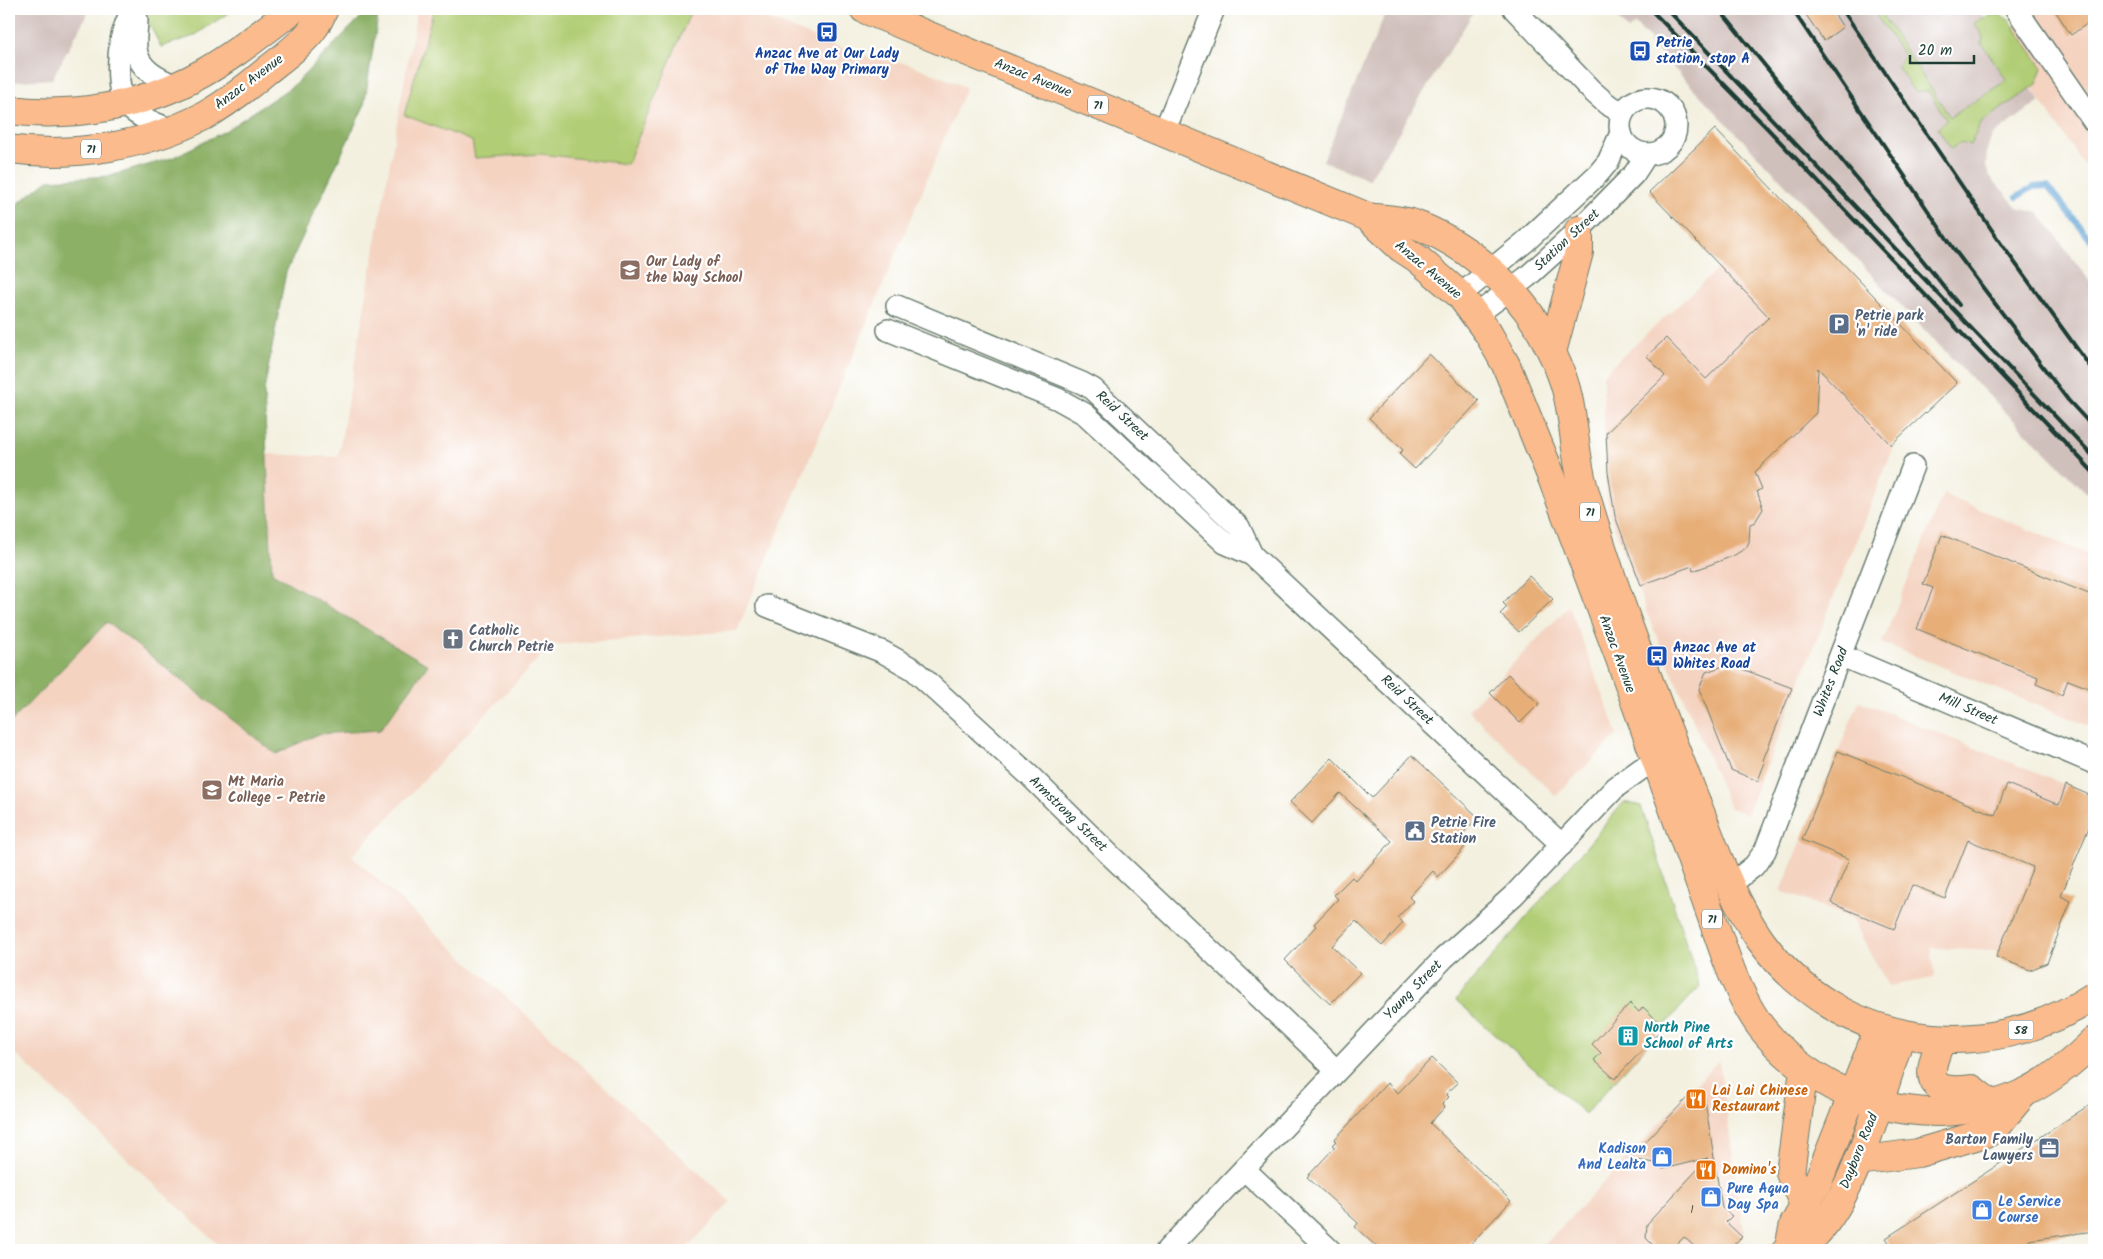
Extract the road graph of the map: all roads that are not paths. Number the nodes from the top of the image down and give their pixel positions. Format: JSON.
{"nodes":[{"id":1,"x":135,"y":9,"type":"edge"},
{"id":2,"x":294,"y":9,"type":"edge"},
{"id":3,"x":324,"y":9,"type":"edge"},
{"id":4,"x":864,"y":9,"type":"edge"},
{"id":5,"x":1214,"y":9,"type":"edge"},
{"id":6,"x":1514,"y":9,"type":"edge"},
{"id":7,"x":2016,"y":9,"type":"edge"},
{"id":8,"x":176,"y":86,"type":"junction"},
{"id":9,"x":125,"y":103,"type":"junction"},
{"id":10,"x":9,"y":110,"type":"edge"},
{"id":11,"x":2094,"y":122,"type":"edge"},
{"id":12,"x":1622,"y":123,"type":"junction"},
{"id":13,"x":171,"y":130,"type":"junction"},
{"id":14,"x":1164,"y":132,"type":"junction"},
{"id":15,"x":9,"y":149,"type":"edge"},
{"id":16,"x":1647,"y":154,"type":"junction"},
{"id":17,"x":1368,"y":217,"type":"junction"},
{"id":18,"x":1579,"y":230,"type":"junction"},
{"id":19,"x":1490,"y":270,"type":"junction"},
{"id":20,"x":1509,"y":290,"type":"junction"},
{"id":21,"x":1468,"y":305,"type":"junction"},
{"id":22,"x":897,"y":306,"type":"dead end"},
{"id":23,"x":888,"y":330,"type":"dead end"},
{"id":24,"x":1552,"y":352,"type":"junction"},
{"id":25,"x":1913,"y":466,"type":"dead end"},
{"id":26,"x":1252,"y":555,"type":"junction"},
{"id":27,"x":767,"y":606,"type":"dead end"},
{"id":28,"x":1842,"y":656,"type":"junction"},
{"id":29,"x":1667,"y":758,"type":"junction"},
{"id":30,"x":2094,"y":763,"type":"edge"},
{"id":31,"x":1562,"y":845,"type":"junction"},
{"id":32,"x":1730,"y":885,"type":"junction"},
{"id":33,"x":2094,"y":996,"type":"edge"},
{"id":34,"x":1890,"y":1031,"type":"junction"},
{"id":35,"x":1942,"y":1039,"type":"junction"},
{"id":36,"x":2094,"y":1041,"type":"edge"},
{"id":37,"x":1336,"y":1070,"type":"junction"},
{"id":38,"x":1804,"y":1070,"type":"junction"},
{"id":39,"x":2024,"y":1093,"type":"junction"},
{"id":40,"x":1851,"y":1095,"type":"junction"},
{"id":41,"x":1991,"y":1104,"type":"junction"},
{"id":42,"x":1878,"y":1105,"type":"junction"},
{"id":43,"x":1858,"y":1160,"type":"junction"},
{"id":44,"x":1244,"y":1169,"type":"junction"},
{"id":45,"x":1805,"y":1207,"type":"junction"},
{"id":46,"x":1788,"y":1249,"type":"edge"},
{"id":47,"x":1167,"y":1250,"type":"edge"},
{"id":48,"x":1330,"y":1250,"type":"edge"}],
"edges":[{"from":1,"to":8,"type":"street"},
{"from":1,"to":9,"type":"street"},
{"from":2,"to":8,"type":"main road"},
{"from":3,"to":13,"type":"main road","name":"Anzac Avenue","number":"71"},
{"from":4,"to":14,"type":"main road","name":"Anzac Avenue","number":"71"},
{"from":5,"to":14,"type":"street"},
{"from":6,"to":12,"type":"street"},
{"from":7,"to":11,"type":"street"},
{"from":8,"to":9,"type":"main road"},
{"from":9,"to":10,"type":"main road"},
{"from":9,"to":13,"type":"street"},
{"from":12,"to":16,"type":"street"},
{"from":12,"to":16,"type":"street"},
{"from":12,"to":19,"type":"street","name":"Station Street"},
{"from":13,"to":15,"type":"main road","name":"Anzac Avenue","number":"71"},
{"from":14,"to":17,"type":"main road","name":"Anzac Avenue","number":"71"},
{"from":16,"to":18,"type":"street","name":"Station Street"},
{"from":17,"to":19,"type":"main road","name":"Anzac Avenue","number":"71"},
{"from":17,"to":21,"type":"main road","name":"Anzac Avenue","number":"71"},
{"from":18,"to":20,"type":"street","name":"Station Street"},
{"from":18,"to":24,"type":"main road"},
{"from":19,"to":20,"type":"main road","name":"Anzac Avenue","number":"71"},
{"from":19,"to":21,"type":"street","name":"Station Street"},
{"from":20,"to":21,"type":"street","name":"Station Street"},
{"from":20,"to":24,"type":"main road","name":"Anzac Avenue","number":"71"},
{"from":21,"to":29,"type":"main road","name":"Anzac Avenue","number":"71"},
{"from":22,"to":26,"type":"street","name":"Reid Street"},
{"from":23,"to":26,"type":"street","name":"Reid Street"},
{"from":24,"to":29,"type":"main road","name":"Anzac Avenue","number":"71"},
{"from":25,"to":28,"type":"street","name":"Whites Road"},
{"from":26,"to":31,"type":"street","name":"Reid Street"},
{"from":27,"to":37,"type":"street","name":"Armstrong Street"},
{"from":28,"to":30,"type":"street","name":"Mill Street"},
{"from":28,"to":32,"type":"street","name":"Whites Road"},
{"from":29,"to":31,"type":"street","name":"Young Street"},
{"from":29,"to":32,"type":"main road","name":"Anzac Avenue","number":"71"},
{"from":29,"to":38,"type":"main road","name":"Anzac Avenue","number":"71"},
{"from":31,"to":37,"type":"street","name":"Young Street"},
{"from":32,"to":34,"type":"main road","name":"Anzac Avenue","number":"71"},
{"from":33,"to":35,"type":"main road","number":"58"},
{"from":34,"to":35,"type":"main road","number":"58"},
{"from":34,"to":40,"type":"main road","name":"Dayboro Road"},
{"from":34,"to":42,"type":"main road","name":"Dayboro Road"},
{"from":35,"to":41,"type":"main road"},
{"from":36,"to":39,"type":"main road"},
{"from":37,"to":44,"type":"street","name":"Young Street"},
{"from":38,"to":40,"type":"main road","name":"Anzac Avenue","number":"71"},
{"from":38,"to":45,"type":"main road"},
{"from":39,"to":41,"type":"main road"},
{"from":39,"to":43,"type":"main road"},
{"from":40,"to":42,"type":"main road","number":"71"},
{"from":40,"to":45,"type":"main road","name":"Dayboro Road"},
{"from":41,"to":42,"type":"main road"},
{"from":42,"to":43,"type":"main road","name":"Dayboro Road"},
{"from":43,"to":46,"type":"main road","name":"Dayboro Road"},
{"from":44,"to":47,"type":"street","name":"Young Street"},
{"from":44,"to":48,"type":"street"},
{"from":45,"to":46,"type":"main road","name":"Dayboro Road"}]}
